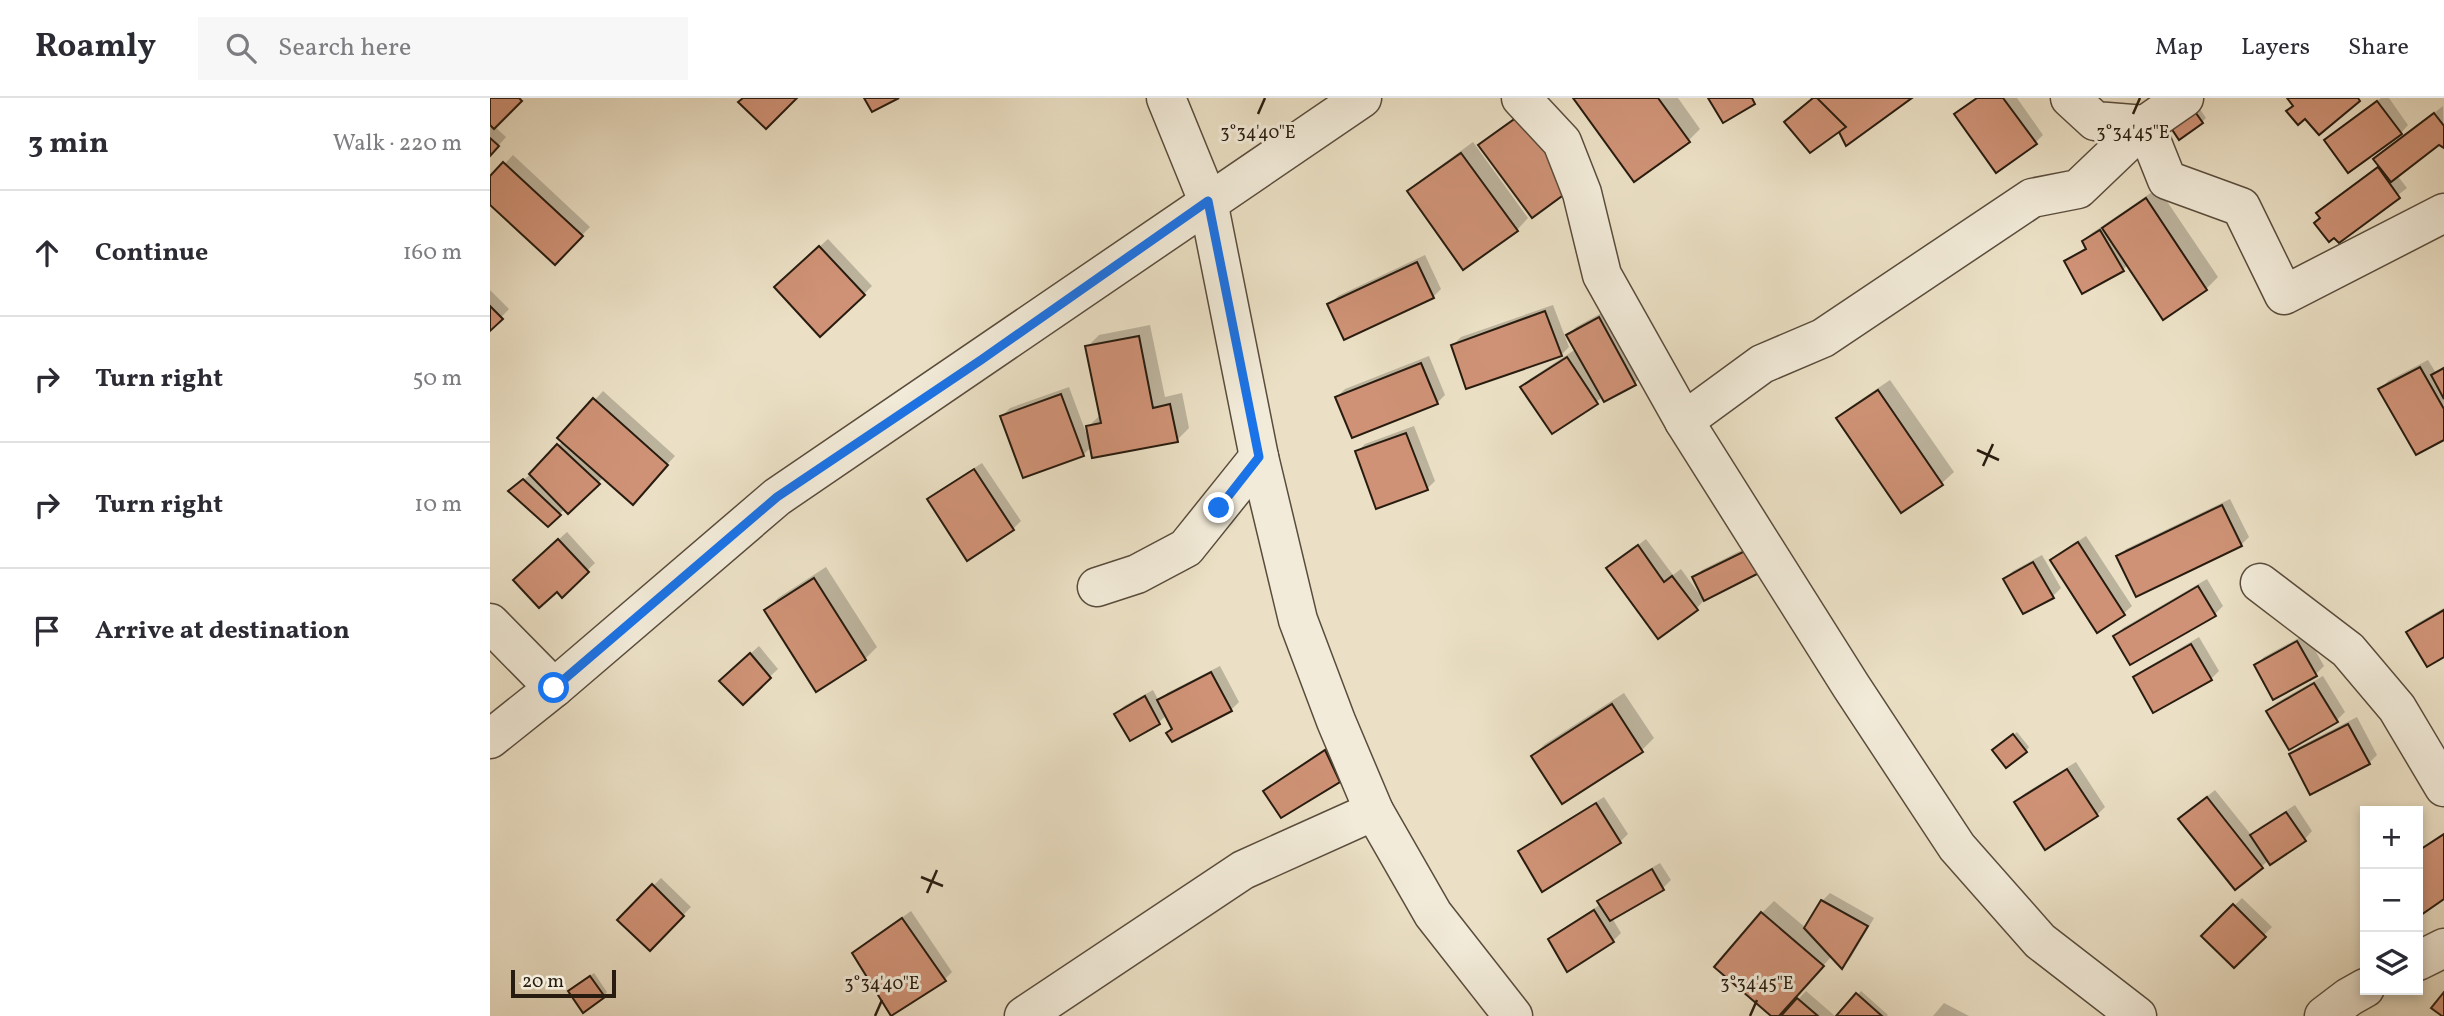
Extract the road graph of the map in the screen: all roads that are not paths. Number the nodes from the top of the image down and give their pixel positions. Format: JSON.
{"nodes":[{"id":1,"x":1166,"y":98,"type":"edge"},
{"id":2,"x":1362,"y":98,"type":"edge"},
{"id":3,"x":1521,"y":98,"type":"edge"},
{"id":4,"x":2070,"y":98,"type":"edge"},
{"id":5,"x":2184,"y":98,"type":"edge"},
{"id":6,"x":2145,"y":125,"type":"junction"},
{"id":7,"x":1208,"y":201,"type":"junction"},
{"id":8,"x":2444,"y":213,"type":"edge"},
{"id":9,"x":1684,"y":421,"type":"junction"},
{"id":10,"x":1259,"y":457,"type":"junction"},
{"id":11,"x":2260,"y":583,"type":"dead end"},
{"id":12,"x":1097,"y":586,"type":"dead end"},
{"id":13,"x":490,"y":623,"type":"edge"},
{"id":14,"x":554,"y":688,"type":"junction"},
{"id":15,"x":490,"y":739,"type":"edge"},
{"id":16,"x":2444,"y":787,"type":"edge"},
{"id":17,"x":1374,"y":811,"type":"junction"},
{"id":18,"x":2444,"y":948,"type":"edge"},
{"id":19,"x":2423,"y":958,"type":"edge"},
{"id":20,"x":2360,"y":991,"type":"edge"},
{"id":21,"x":1024,"y":1016,"type":"edge"},
{"id":22,"x":1513,"y":1016,"type":"edge"},
{"id":23,"x":2137,"y":1016,"type":"edge"},
{"id":24,"x":2324,"y":1016,"type":"edge"}],
"edges":[{"from":1,"to":7,"type":"street"},
{"from":2,"to":7,"type":"street"},
{"from":3,"to":9,"type":"street"},
{"from":4,"to":6,"type":"street"},
{"from":5,"to":6,"type":"street"},
{"from":6,"to":8,"type":"street"},
{"from":6,"to":9,"type":"street"},
{"from":7,"to":10,"type":"street"},
{"from":7,"to":14,"type":"street"},
{"from":9,"to":23,"type":"street"},
{"from":10,"to":12,"type":"street"},
{"from":10,"to":17,"type":"street"},
{"from":11,"to":16,"type":"street"},
{"from":13,"to":14,"type":"street"},
{"from":14,"to":15,"type":"street"},
{"from":17,"to":21,"type":"street"},
{"from":17,"to":22,"type":"street"},
{"from":18,"to":19,"type":"street"},
{"from":20,"to":24,"type":"street"}]}
